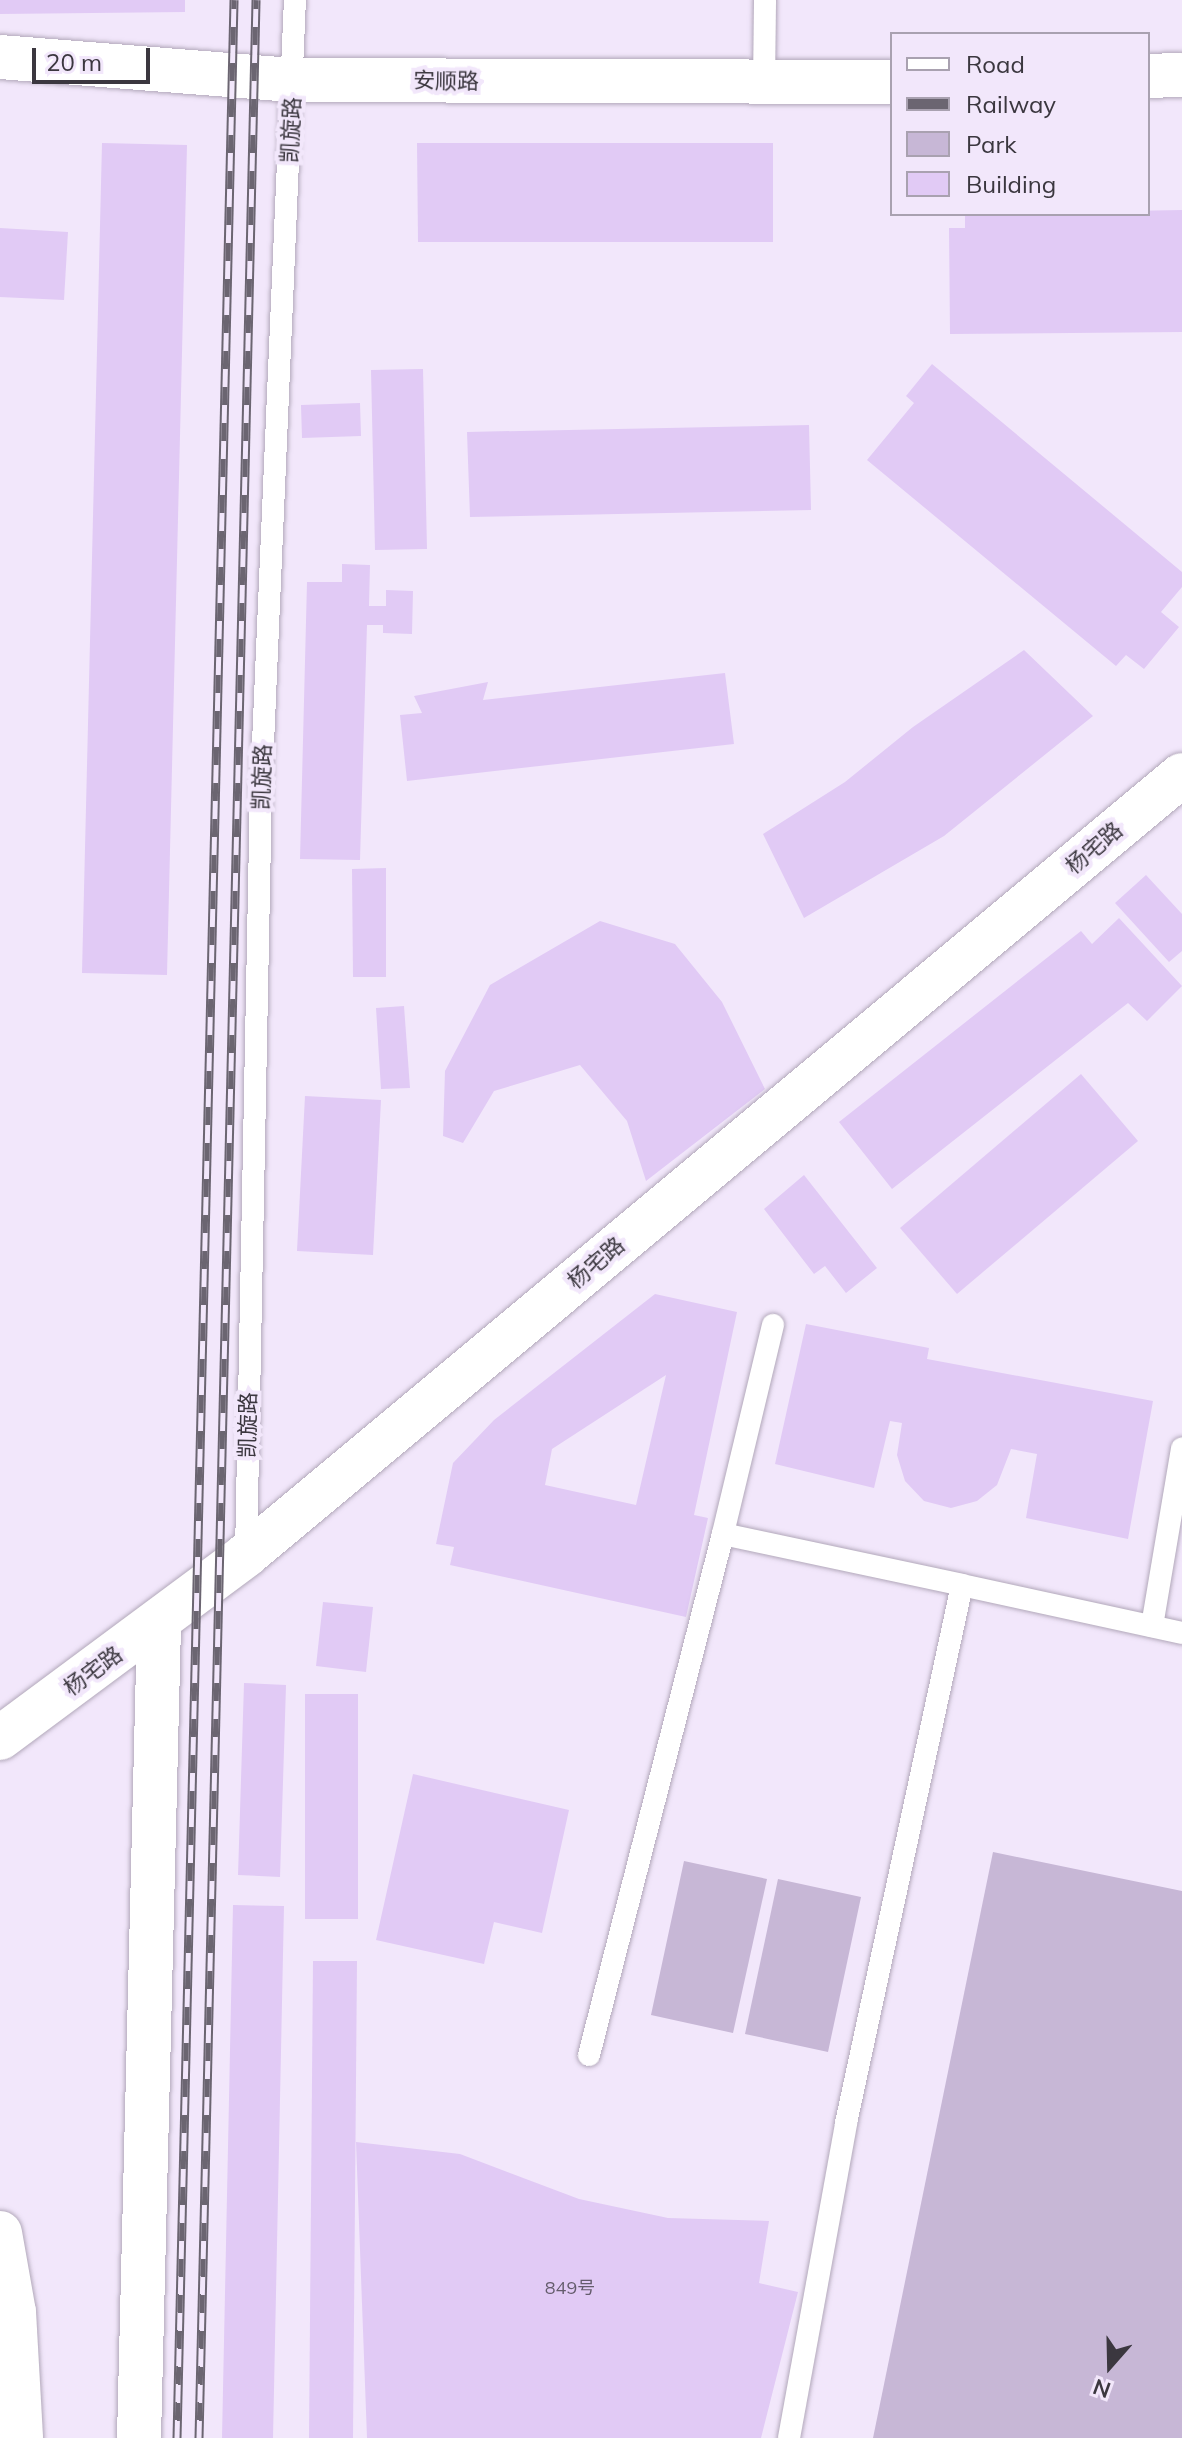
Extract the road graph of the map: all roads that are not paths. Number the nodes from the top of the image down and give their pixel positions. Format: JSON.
{"nodes":[{"id":1,"x":295,"y":0,"type":"edge"},
{"id":2,"x":765,"y":0,"type":"edge"},
{"id":3,"x":0,"y":57,"type":"edge"},
{"id":4,"x":1182,"y":75,"type":"edge"},
{"id":5,"x":1150,"y":76,"type":"edge"},
{"id":6,"x":293,"y":80,"type":"junction"},
{"id":7,"x":890,"y":82,"type":"edge"},
{"id":8,"x":764,"y":84,"type":"junction"},
{"id":9,"x":1182,"y":775,"type":"edge"},
{"id":10,"x":773,"y":1325,"type":"dead end"},
{"id":11,"x":1182,"y":1449,"type":"edge"},
{"id":12,"x":723,"y":1534,"type":"junction"},
{"id":13,"x":246,"y":1555,"type":"junction"},
{"id":14,"x":962,"y":1585,"type":"junction"},
{"id":15,"x":159,"y":1623,"type":"junction"},
{"id":16,"x":1152,"y":1626,"type":"junction"},
{"id":17,"x":1182,"y":1633,"type":"edge"},
{"id":18,"x":0,"y":1738,"type":"edge"},
{"id":19,"x":589,"y":2055,"type":"dead end"},
{"id":20,"x":0,"y":2233,"type":"edge"},
{"id":21,"x":7,"y":2313,"type":"edge"},
{"id":22,"x":21,"y":2438,"type":"edge"},
{"id":23,"x":139,"y":2438,"type":"edge"},
{"id":24,"x":789,"y":2438,"type":"edge"}],
"edges":[{"from":1,"to":6,"type":"lane","name":"凯旋路"},
{"from":2,"to":8,"type":"lane"},
{"from":3,"to":6,"type":"street","name":"安顺路"},
{"from":4,"to":5,"type":"street"},
{"from":6,"to":8,"type":"street","name":"安顺路"},
{"from":6,"to":13,"type":"lane","name":"凯旋路"},
{"from":7,"to":8,"type":"street","name":"安顺路"},
{"from":9,"to":13,"type":"street","name":"杨宅路"},
{"from":10,"to":12,"type":"lane"},
{"from":11,"to":16,"type":"lane"},
{"from":12,"to":14,"type":"lane"},
{"from":12,"to":19,"type":"lane"},
{"from":13,"to":15,"type":"street","name":"杨宅路"},
{"from":14,"to":16,"type":"lane"},
{"from":14,"to":24,"type":"lane"},
{"from":15,"to":18,"type":"street","name":"杨宅路"},
{"from":15,"to":23,"type":"street"},
{"from":16,"to":17,"type":"lane"},
{"from":20,"to":21,"type":"street"},
{"from":21,"to":22,"type":"street"}]}
